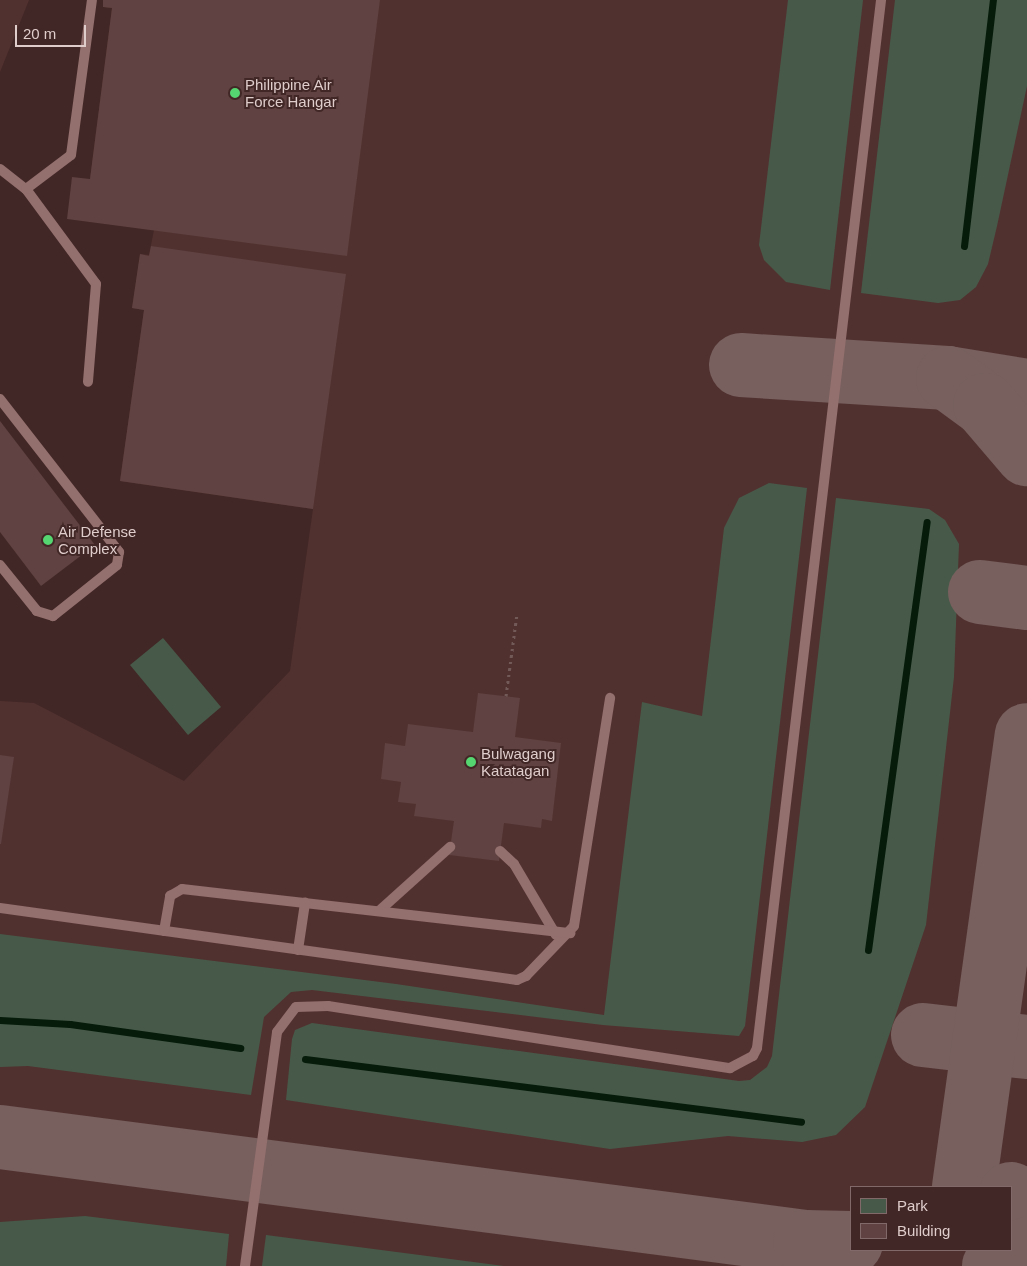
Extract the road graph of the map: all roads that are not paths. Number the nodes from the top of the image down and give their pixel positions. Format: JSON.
{"nodes":[{"id":1,"x":92,"y":0,"type":"edge"},
{"id":2,"x":882,"y":0,"type":"edge"},
{"id":3,"x":0,"y":169,"type":"edge"},
{"id":4,"x":26,"y":189,"type":"junction"},
{"id":5,"x":88,"y":382,"type":"dead end"},
{"id":6,"x":0,"y":399,"type":"edge"},
{"id":7,"x":0,"y":564,"type":"edge"},
{"id":8,"x":610,"y":698,"type":"dead end"},
{"id":9,"x":450,"y":847,"type":"dead end"},
{"id":10,"x":500,"y":851,"type":"dead end"},
{"id":11,"x":305,"y":903,"type":"junction"},
{"id":12,"x":0,"y":908,"type":"edge"},
{"id":13,"x":379,"y":911,"type":"junction"},
{"id":14,"x":164,"y":931,"type":"junction"},
{"id":15,"x":554,"y":931,"type":"junction"},
{"id":16,"x":571,"y":933,"type":"junction"},
{"id":17,"x":298,"y":950,"type":"junction"},
{"id":18,"x":550,"y":954,"type":"junction"},
{"id":19,"x":245,"y":1266,"type":"edge"}],
"edges":[{"from":1,"to":4,"type":"lane"},
{"from":2,"to":19,"type":"lane"},
{"from":3,"to":4,"type":"lane"},
{"from":4,"to":5,"type":"lane"},
{"from":6,"to":7,"type":"lane"},
{"from":8,"to":16,"type":"lane"},
{"from":9,"to":13,"type":"lane"},
{"from":10,"to":15,"type":"lane"},
{"from":11,"to":13,"type":"lane"},
{"from":11,"to":14,"type":"lane"},
{"from":11,"to":17,"type":"lane"},
{"from":12,"to":14,"type":"lane"},
{"from":13,"to":15,"type":"lane"},
{"from":14,"to":17,"type":"lane"},
{"from":15,"to":16,"type":"lane"},
{"from":15,"to":18,"type":"lane"},
{"from":16,"to":18,"type":"lane"},
{"from":17,"to":18,"type":"lane"}]}
